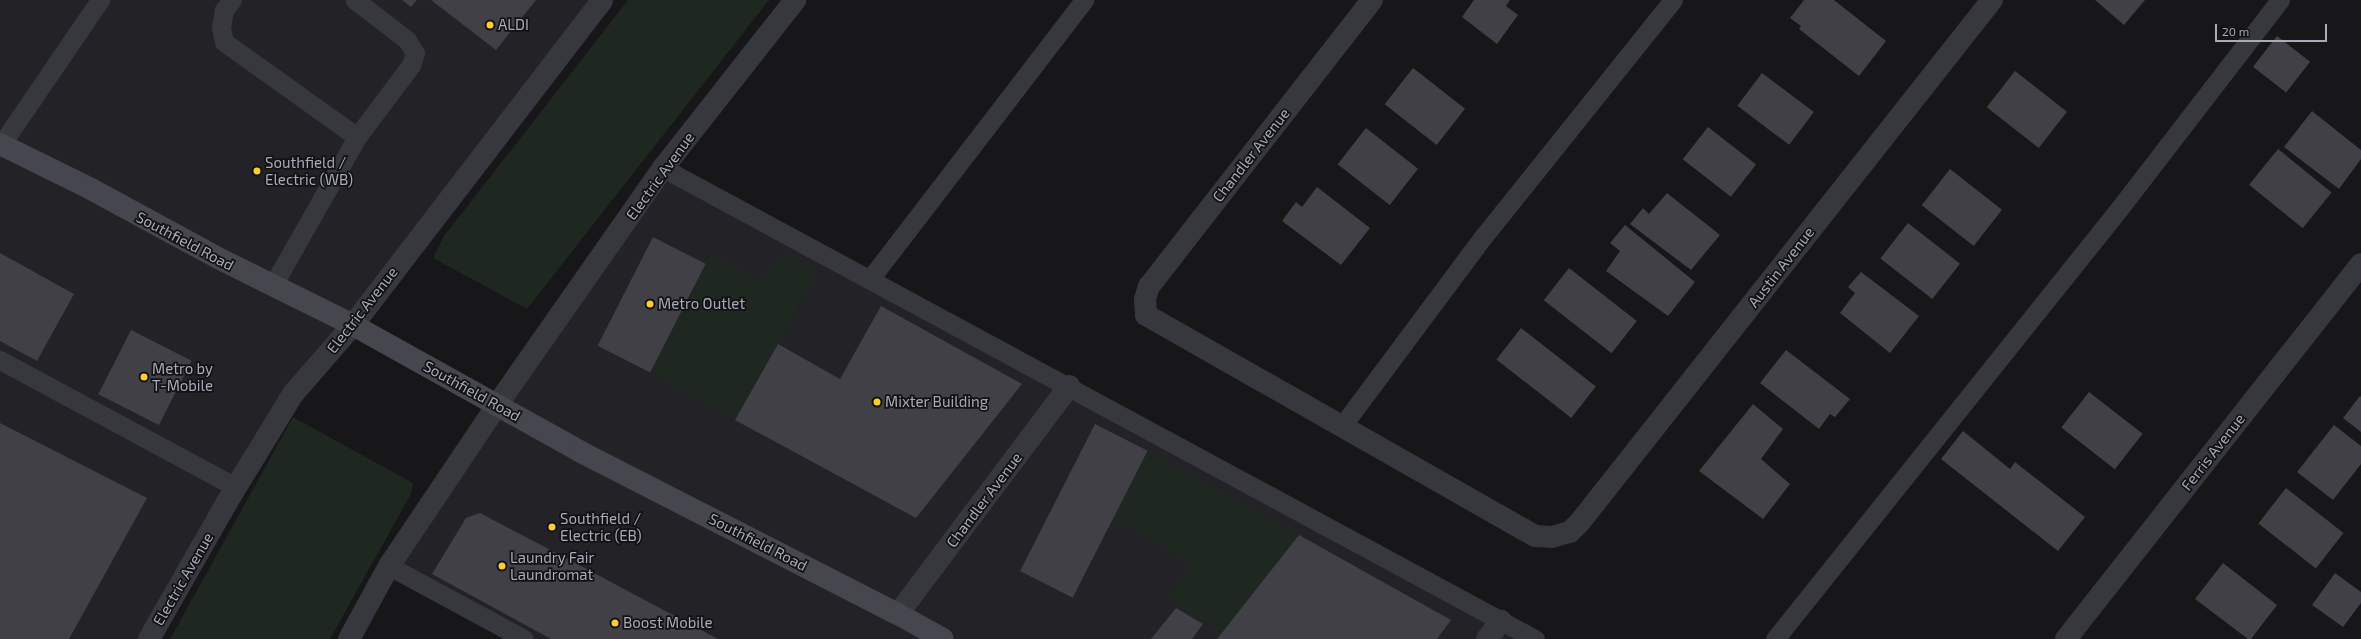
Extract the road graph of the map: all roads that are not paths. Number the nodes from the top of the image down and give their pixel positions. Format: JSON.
{"nodes":[{"id":1,"x":100,"y":0,"type":"edge"},
{"id":2,"x":232,"y":0,"type":"edge"},
{"id":3,"x":355,"y":0,"type":"edge"},
{"id":4,"x":602,"y":0,"type":"edge"},
{"id":5,"x":795,"y":0,"type":"edge"},
{"id":6,"x":1084,"y":0,"type":"edge"},
{"id":7,"x":1372,"y":0,"type":"edge"},
{"id":8,"x":1672,"y":0,"type":"edge"},
{"id":9,"x":1992,"y":0,"type":"edge"},
{"id":10,"x":2280,"y":0,"type":"edge"},
{"id":11,"x":357,"y":137,"type":"junction"},
{"id":12,"x":1,"y":145,"type":"edge"},
{"id":13,"x":663,"y":168,"type":"junction"},
{"id":14,"x":2361,"y":264,"type":"edge"},
{"id":15,"x":870,"y":279,"type":"junction"},
{"id":16,"x":273,"y":285,"type":"junction"},
{"id":17,"x":353,"y":325,"type":"junction"},
{"id":18,"x":0,"y":360,"type":"edge"},
{"id":19,"x":1069,"y":386,"type":"junction"},
{"id":20,"x":497,"y":405,"type":"junction"},
{"id":21,"x":1342,"y":426,"type":"junction"},
{"id":22,"x":236,"y":487,"type":"junction"},
{"id":23,"x":389,"y":566,"type":"junction"},
{"id":24,"x":898,"y":614,"type":"junction"},
{"id":25,"x":1501,"y":621,"type":"junction"},
{"id":26,"x":2074,"y":636,"type":"edge"},
{"id":27,"x":937,"y":637,"type":"edge"},
{"id":28,"x":149,"y":639,"type":"edge"},
{"id":29,"x":349,"y":639,"type":"edge"},
{"id":30,"x":524,"y":639,"type":"edge"},
{"id":31,"x":1487,"y":639,"type":"edge"},
{"id":32,"x":1535,"y":639,"type":"edge"},
{"id":33,"x":1775,"y":639,"type":"edge"}],
"edges":[{"from":1,"to":12,"type":"lane"},
{"from":2,"to":11,"type":"lane"},
{"from":3,"to":11,"type":"lane"},
{"from":4,"to":17,"type":"street","name":"Electric Avenue"},
{"from":5,"to":13,"type":"street","name":"Electric Avenue"},
{"from":6,"to":15,"type":"lane"},
{"from":7,"to":21,"type":"street","name":"Chandler Avenue"},
{"from":8,"to":21,"type":"lane"},
{"from":9,"to":21,"type":"street","name":"Austin Avenue"},
{"from":10,"to":33,"type":"lane"},
{"from":11,"to":16,"type":"lane"},
{"from":12,"to":16,"type":"main road","name":"Southfield Road"},
{"from":13,"to":15,"type":"lane"},
{"from":13,"to":20,"type":"street","name":"Electric Avenue"},
{"from":14,"to":26,"type":"street","name":"Ferris Avenue"},
{"from":15,"to":19,"type":"lane"},
{"from":16,"to":17,"type":"main road","name":"Southfield Road"},
{"from":17,"to":20,"type":"main road","name":"Southfield Road"},
{"from":17,"to":22,"type":"street","name":"Electric Avenue"},
{"from":18,"to":22,"type":"lane"},
{"from":19,"to":24,"type":"street","name":"Chandler Avenue"},
{"from":19,"to":25,"type":"lane"},
{"from":20,"to":23,"type":"street","name":"Electric Avenue"},
{"from":20,"to":24,"type":"main road","name":"Southfield Road"},
{"from":22,"to":28,"type":"street","name":"Electric Avenue"},
{"from":23,"to":29,"type":"street","name":"Electric Avenue"},
{"from":23,"to":30,"type":"lane"},
{"from":24,"to":27,"type":"main road","name":"Southfield Road"},
{"from":25,"to":31,"type":"street"},
{"from":25,"to":32,"type":"lane"}]}
